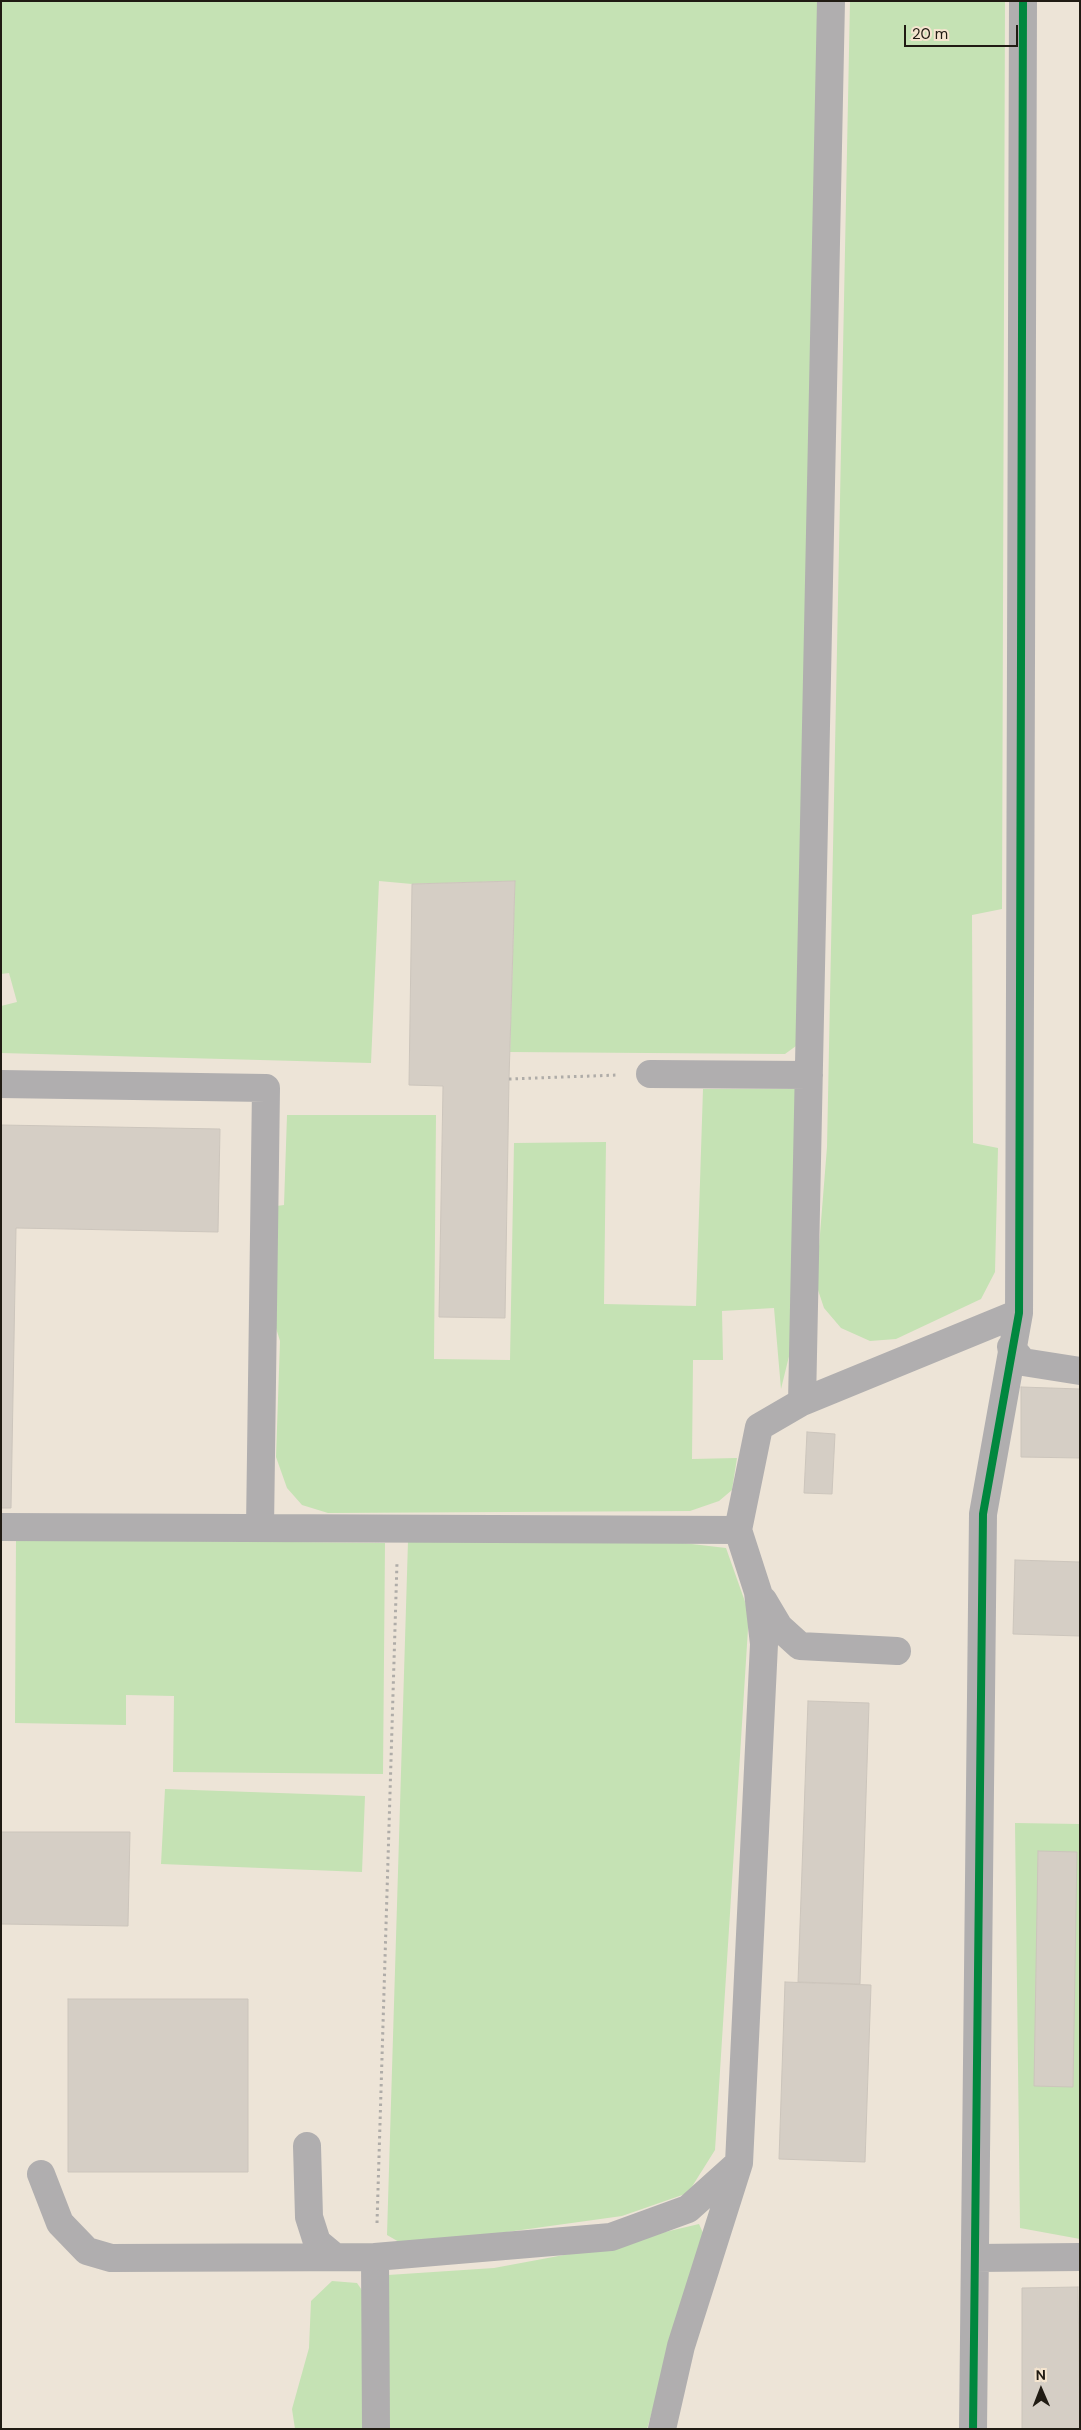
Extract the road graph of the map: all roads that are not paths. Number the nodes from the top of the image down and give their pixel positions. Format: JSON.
{"nodes":[{"id":1,"x":831,"y":1,"type":"edge"},
{"id":2,"x":1023,"y":1,"type":"edge"},
{"id":3,"x":650,"y":1074,"type":"road end"},
{"id":4,"x":809,"y":1075,"type":"junction"},
{"id":5,"x":1,"y":1084,"type":"edge"},
{"id":6,"x":1019,"y":1313,"type":"junction"},
{"id":7,"x":1011,"y":1347,"type":"junction"},
{"id":8,"x":1080,"y":1371,"type":"edge"},
{"id":9,"x":802,"y":1402,"type":"junction"},
{"id":10,"x":1,"y":1527,"type":"edge"},
{"id":11,"x":260,"y":1528,"type":"junction"},
{"id":12,"x":738,"y":1530,"type":"junction"},
{"id":13,"x":758,"y":1592,"type":"junction"},
{"id":14,"x":897,"y":1651,"type":"dead end"},
{"id":15,"x":307,"y":2146,"type":"dead end"},
{"id":16,"x":739,"y":2163,"type":"junction"},
{"id":17,"x":41,"y":2174,"type":"dead end"},
{"id":18,"x":376,"y":2256,"type":"junction"},
{"id":19,"x":335,"y":2257,"type":"junction"},
{"id":20,"x":1080,"y":2257,"type":"edge"},
{"id":21,"x":975,"y":2258,"type":"junction"},
{"id":22,"x":376,"y":2429,"type":"edge"},
{"id":23,"x":662,"y":2429,"type":"edge"},
{"id":24,"x":973,"y":2429,"type":"edge"}],
"edges":[{"from":1,"to":4,"type":"street"},
{"from":2,"to":6,"type":"street"},
{"from":3,"to":4,"type":"street"},
{"from":4,"to":9,"type":"street"},
{"from":5,"to":11,"type":"street"},
{"from":6,"to":7,"type":"street"},
{"from":6,"to":9,"type":"street"},
{"from":7,"to":8,"type":"street"},
{"from":7,"to":21,"type":"street"},
{"from":9,"to":12,"type":"street"},
{"from":10,"to":11,"type":"street"},
{"from":11,"to":12,"type":"street"},
{"from":12,"to":13,"type":"street"},
{"from":13,"to":14,"type":"street"},
{"from":13,"to":16,"type":"street"},
{"from":15,"to":19,"type":"street"},
{"from":16,"to":18,"type":"street"},
{"from":16,"to":23,"type":"street"},
{"from":17,"to":19,"type":"street"},
{"from":18,"to":19,"type":"street"},
{"from":18,"to":22,"type":"street"},
{"from":20,"to":21,"type":"street"},
{"from":21,"to":24,"type":"street"}]}
